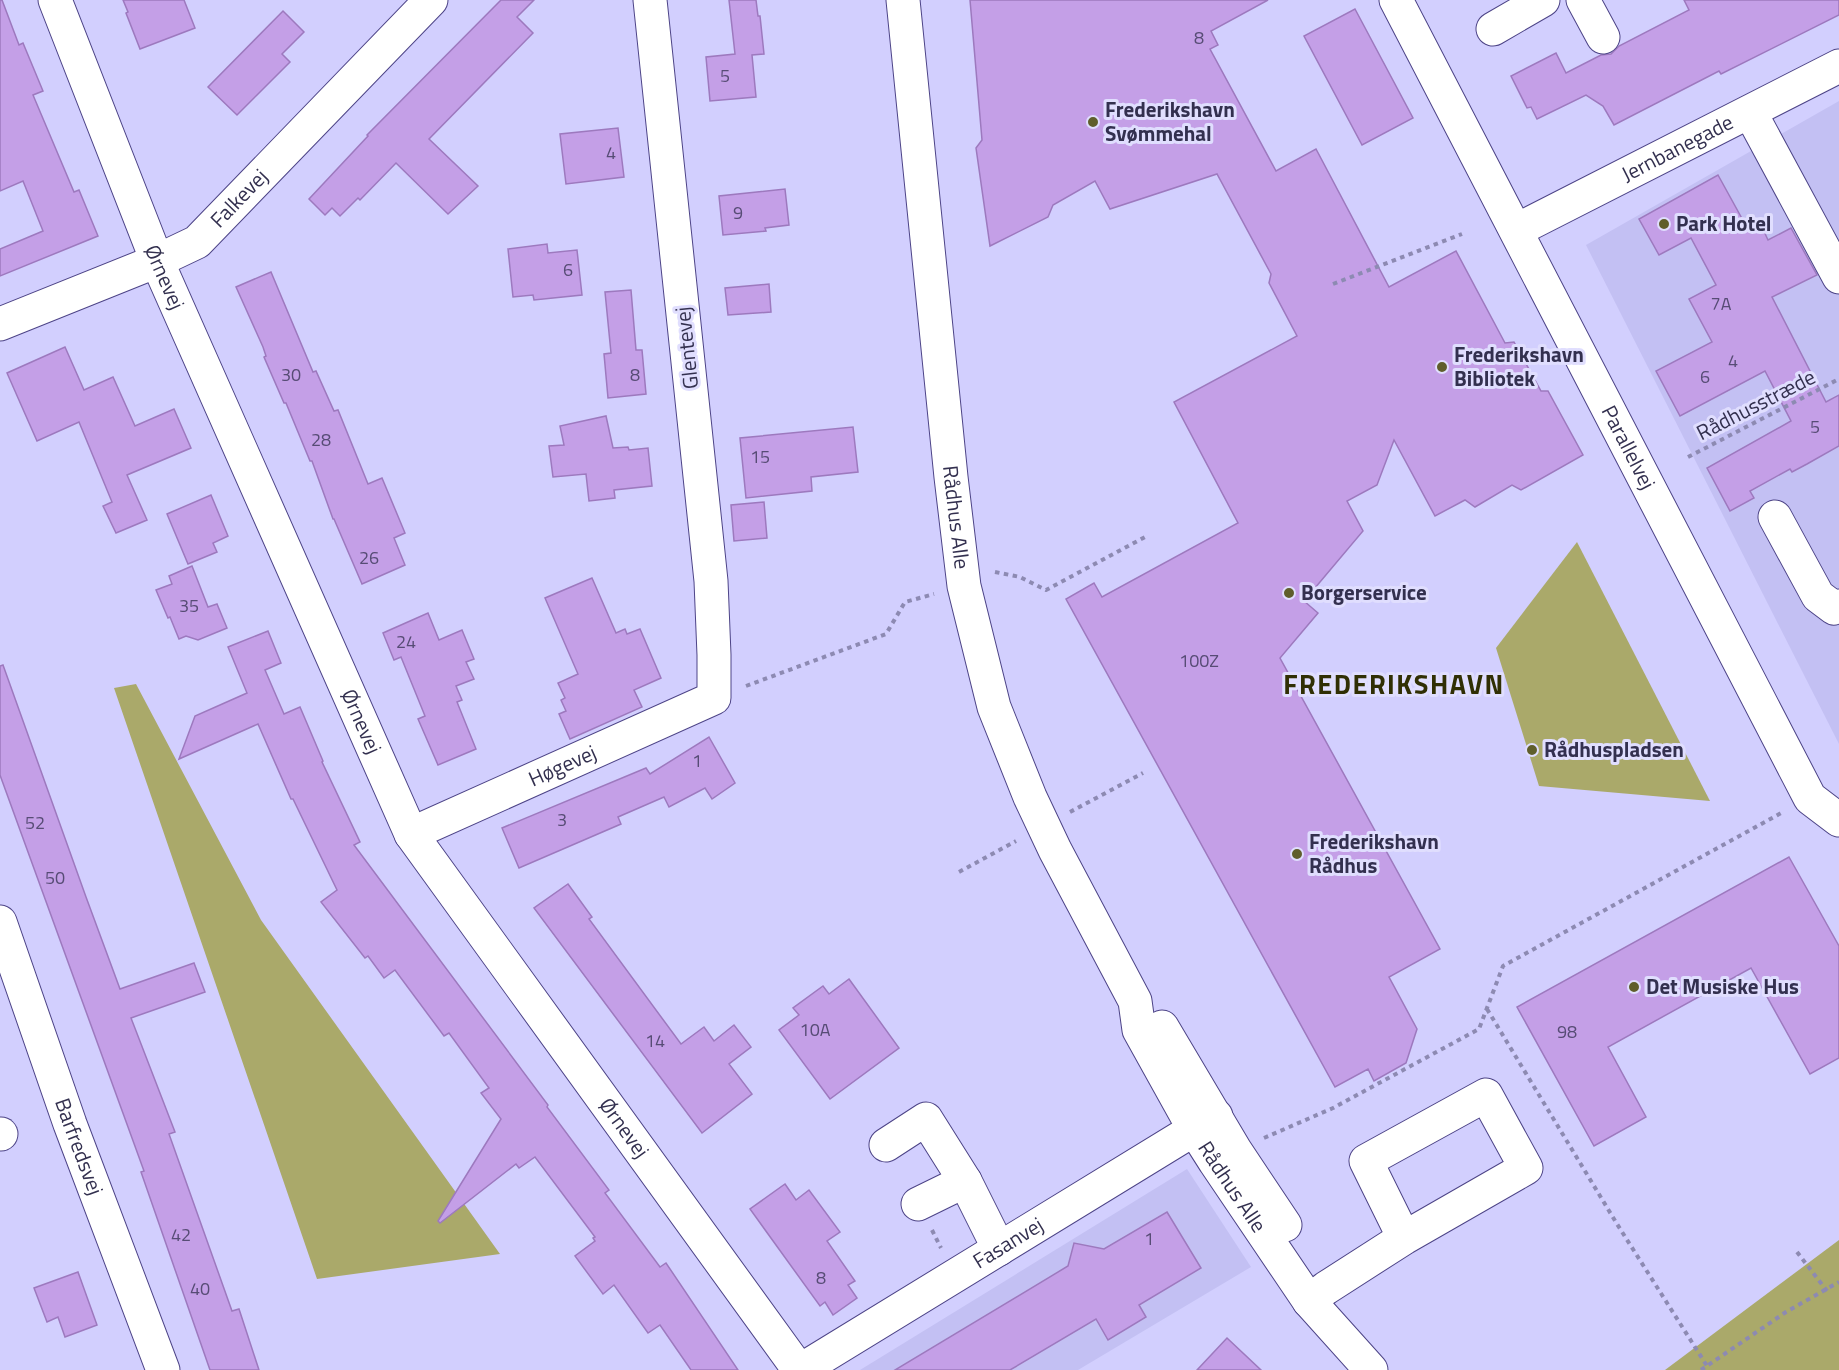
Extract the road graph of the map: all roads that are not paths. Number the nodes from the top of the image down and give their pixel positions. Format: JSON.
{"nodes":[{"id":1,"x":55,"y":0,"type":"edge"},
{"id":2,"x":431,"y":0,"type":"edge"},
{"id":3,"x":650,"y":0,"type":"edge"},
{"id":4,"x":903,"y":0,"type":"edge"},
{"id":5,"x":1396,"y":0,"type":"edge"},
{"id":6,"x":1543,"y":0,"type":"edge"},
{"id":7,"x":1583,"y":0,"type":"edge"},
{"id":8,"x":1493,"y":29,"type":"dead end"},
{"id":9,"x":1603,"y":37,"type":"dead end"},
{"id":10,"x":1839,"y":66,"type":"edge"},
{"id":11,"x":1750,"y":112,"type":"junction"},
{"id":12,"x":1517,"y":230,"type":"junction"},
{"id":13,"x":157,"y":261,"type":"junction"},
{"id":14,"x":1839,"y":277,"type":"edge"},
{"id":15,"x":0,"y":324,"type":"edge"},
{"id":16,"x":1775,"y":517,"type":"dead end"},
{"id":17,"x":1839,"y":606,"type":"edge"},
{"id":18,"x":714,"y":698,"type":"joint"},
{"id":19,"x":1839,"y":820,"type":"edge"},
{"id":20,"x":411,"y":834,"type":"junction"},
{"id":21,"x":0,"y":922,"type":"edge"},
{"id":22,"x":1205,"y":1123,"type":"junction"},
{"id":23,"x":886,"y":1145,"type":"dead end"},
{"id":24,"x":966,"y":1181,"type":"junction"},
{"id":25,"x":918,"y":1204,"type":"dead end"},
{"id":26,"x":1404,"y":1238,"type":"junction"},
{"id":27,"x":999,"y":1249,"type":"junction"},
{"id":28,"x":1318,"y":1294,"type":"junction"},
{"id":29,"x":1366,"y":1364,"type":"edge"},
{"id":30,"x":163,"y":1370,"type":"edge"},
{"id":31,"x":800,"y":1370,"type":"edge"}],
"edges":[{"from":1,"to":13,"type":"street","name":"Ørnevej"},
{"from":2,"to":13,"type":"street","name":"Falkevej"},
{"from":3,"to":18,"type":"street","name":"Glentevej"},
{"from":4,"to":22,"type":"street","name":"Rådhus Alle"},
{"from":5,"to":12,"type":"street","name":"Parallelvej"},
{"from":6,"to":8,"type":"street"},
{"from":7,"to":9,"type":"street"},
{"from":10,"to":11,"type":"street","name":"Jernbanegade"},
{"from":11,"to":12,"type":"street","name":"Jernbanegade"},
{"from":11,"to":14,"type":"street"},
{"from":12,"to":19,"type":"street","name":"Parallelvej"},
{"from":13,"to":15,"type":"street","name":"Falkevej"},
{"from":13,"to":20,"type":"street","name":"Ørnevej"},
{"from":16,"to":17,"type":"street"},
{"from":18,"to":20,"type":"street","name":"Høgevej"},
{"from":20,"to":31,"type":"street","name":"Ørnevej"},
{"from":21,"to":30,"type":"street","name":"Barfredsvej"},
{"from":22,"to":27,"type":"street","name":"Fasanvej"},
{"from":22,"to":28,"type":"street","name":"Rådhus Alle"},
{"from":22,"to":28,"type":"street","name":"Rådhus Alle"},
{"from":23,"to":24,"type":"street"},
{"from":24,"to":25,"type":"street"},
{"from":24,"to":27,"type":"street"},
{"from":26,"to":26,"type":"street"},
{"from":26,"to":28,"type":"street"},
{"from":27,"to":31,"type":"street","name":"Fasanvej"},
{"from":28,"to":29,"type":"street","name":"Rådhus Alle"}]}
